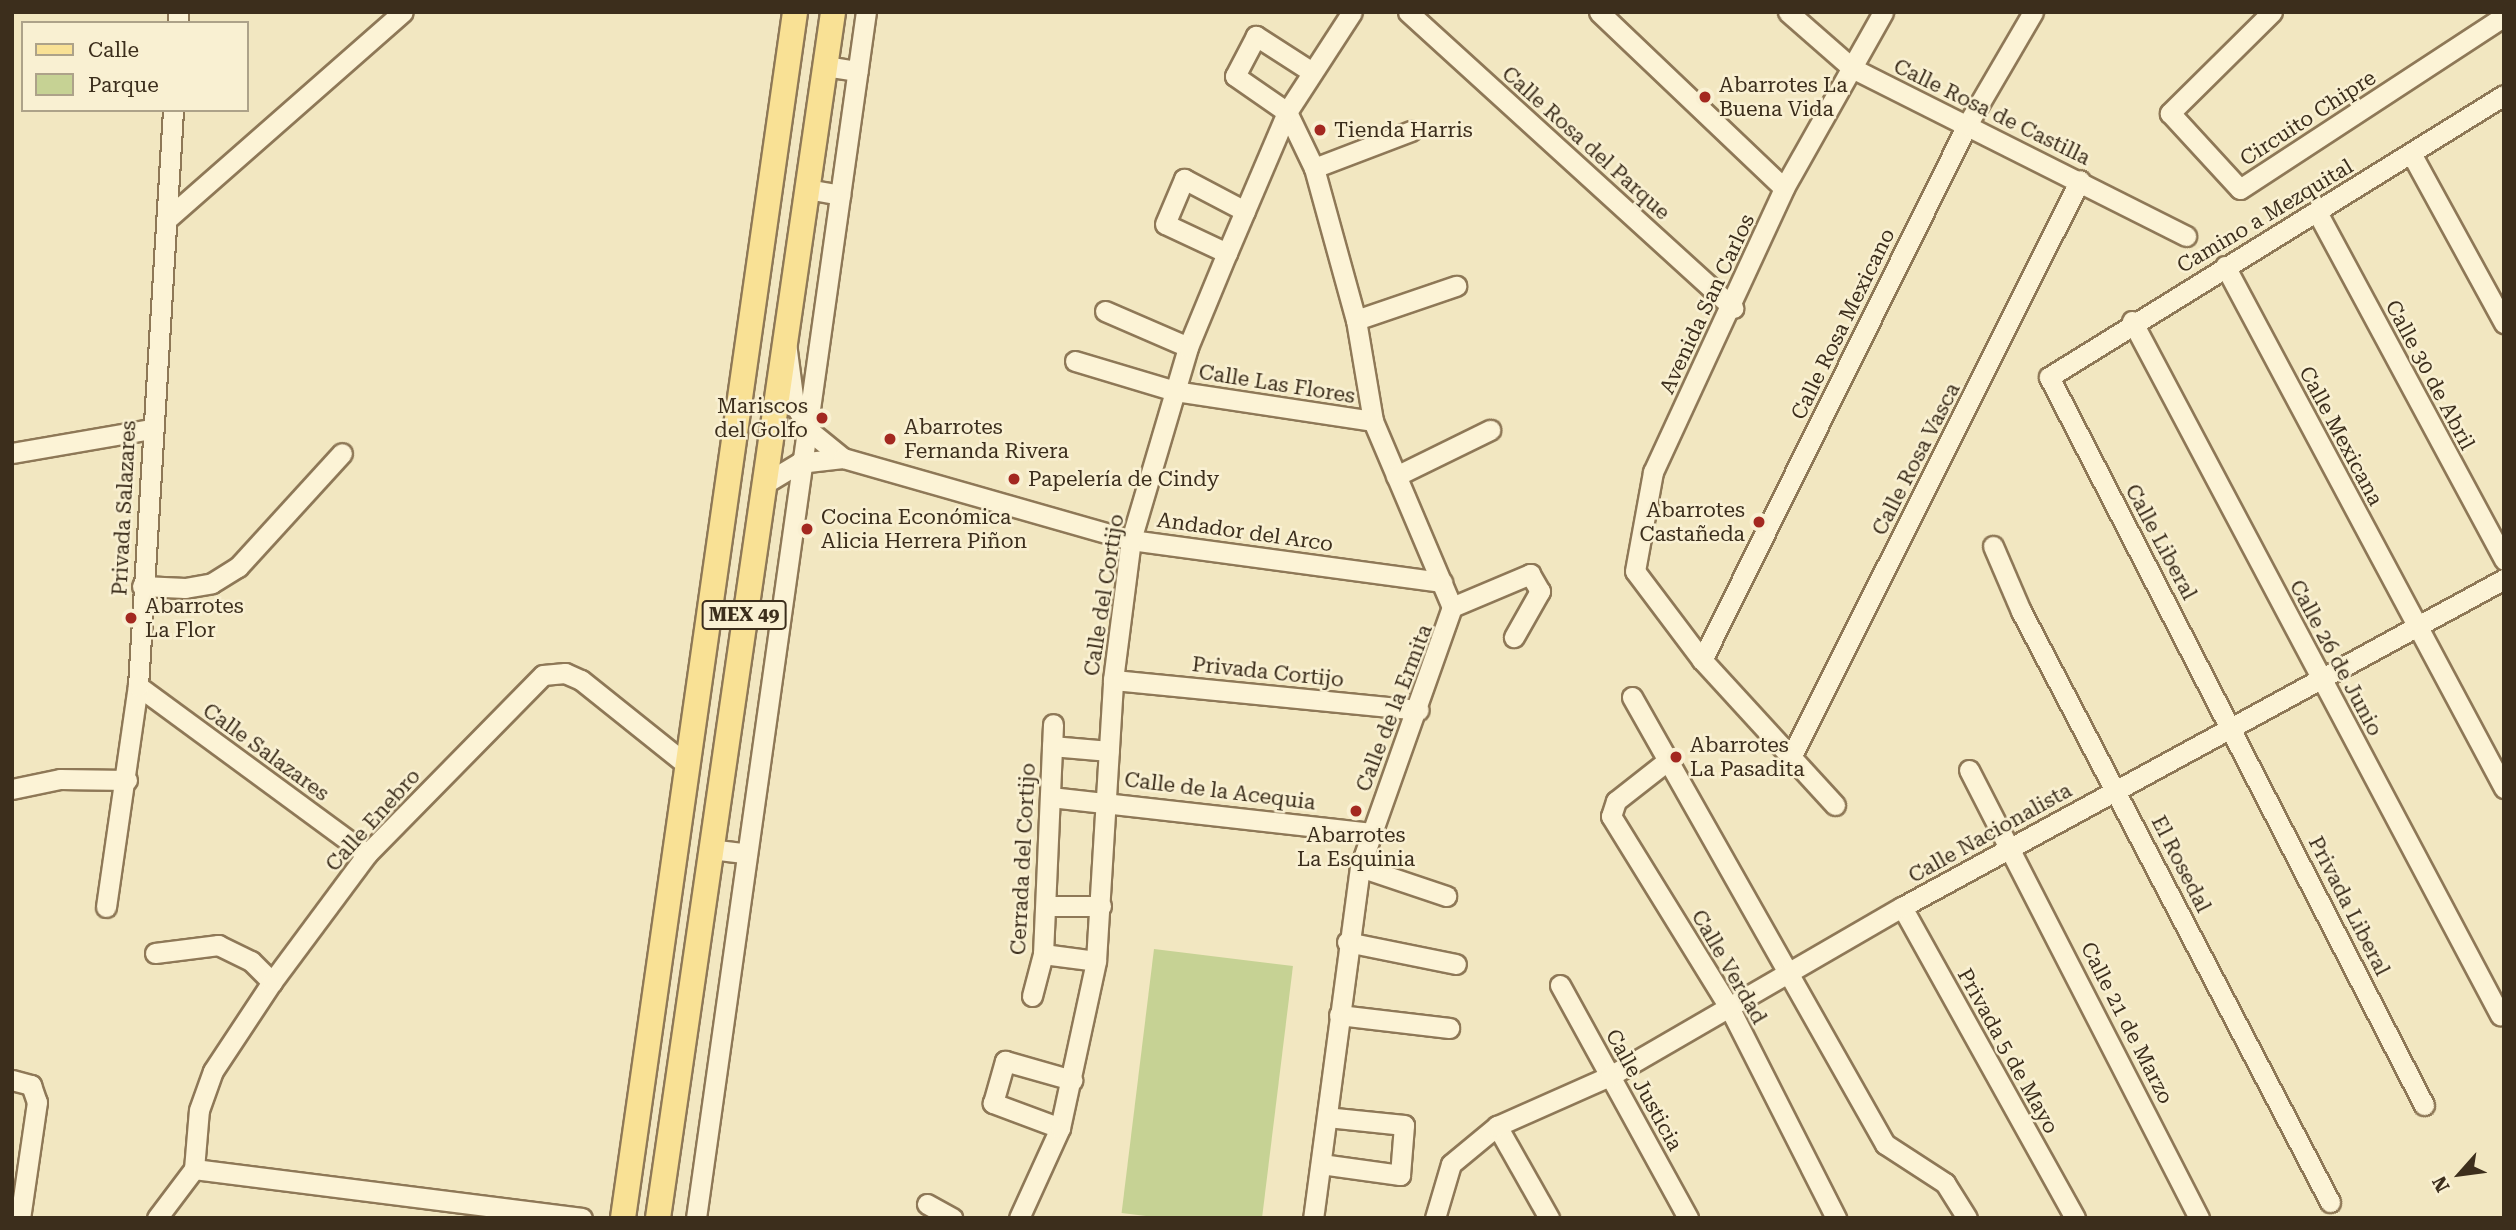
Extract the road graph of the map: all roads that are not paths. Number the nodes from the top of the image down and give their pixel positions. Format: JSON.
{"nodes":[{"id":1,"x":402,"y":12,"type":"edge"},
{"id":2,"x":795,"y":12,"type":"edge"},
{"id":3,"x":833,"y":12,"type":"edge"},
{"id":4,"x":866,"y":12,"type":"edge"},
{"id":5,"x":1352,"y":12,"type":"edge"},
{"id":6,"x":1408,"y":12,"type":"edge"},
{"id":7,"x":1599,"y":12,"type":"edge"},
{"id":8,"x":1788,"y":12,"type":"edge"},
{"id":9,"x":1883,"y":12,"type":"edge"},
{"id":10,"x":2033,"y":12,"type":"edge"},
{"id":11,"x":2272,"y":12,"type":"edge"},
{"id":12,"x":2504,"y":16,"type":"edge"},
{"id":13,"x":825,"y":66,"type":"junction"},
{"id":14,"x":1852,"y":68,"type":"junction"},
{"id":15,"x":858,"y":71,"type":"junction"},
{"id":16,"x":1312,"y":72,"type":"junction"},
{"id":17,"x":2504,"y":95,"type":"edge"},
{"id":18,"x":173,"y":112,"type":"edge"},
{"id":19,"x":1287,"y":112,"type":"junction"},
{"id":20,"x":1967,"y":125,"type":"junction"},
{"id":21,"x":1411,"y":131,"type":"dead end"},
{"id":22,"x":2412,"y":155,"type":"junction"},
{"id":23,"x":1314,"y":168,"type":"junction"},
{"id":24,"x":2080,"y":180,"type":"junction"},
{"id":25,"x":1784,"y":188,"type":"junction"},
{"id":26,"x":807,"y":189,"type":"junction"},
{"id":27,"x":840,"y":195,"type":"junction"},
{"id":28,"x":1245,"y":211,"type":"junction"},
{"id":29,"x":2317,"y":212,"type":"junction"},
{"id":30,"x":166,"y":220,"type":"junction"},
{"id":31,"x":2186,"y":236,"type":"dead end"},
{"id":32,"x":1227,"y":253,"type":"junction"},
{"id":33,"x":2225,"y":267,"type":"junction"},
{"id":34,"x":1456,"y":286,"type":"dead end"},
{"id":35,"x":1733,"y":308,"type":"junction"},
{"id":36,"x":1105,"y":311,"type":"dead end"},
{"id":37,"x":1356,"y":320,"type":"junction"},
{"id":38,"x":2132,"y":321,"type":"junction"},
{"id":39,"x":2504,"y":323,"type":"edge"},
{"id":40,"x":748,"y":337,"type":"junction"},
{"id":41,"x":786,"y":343,"type":"junction"},
{"id":42,"x":1188,"y":347,"type":"junction"},
{"id":43,"x":1075,"y":361,"type":"dead end"},
{"id":44,"x":2049,"y":377,"type":"joint"},
{"id":45,"x":1175,"y":391,"type":"junction"},
{"id":46,"x":1373,"y":421,"type":"junction"},
{"id":47,"x":805,"y":424,"type":"junction"},
{"id":48,"x":150,"y":429,"type":"junction"},
{"id":49,"x":1490,"y":430,"type":"dead end"},
{"id":50,"x":12,"y":453,"type":"edge"},
{"id":51,"x":342,"y":453,"type":"dead end"},
{"id":52,"x":843,"y":458,"type":"junction"},
{"id":53,"x":799,"y":464,"type":"junction"},
{"id":54,"x":1396,"y":476,"type":"junction"},
{"id":55,"x":764,"y":484,"type":"junction"},
{"id":56,"x":1131,"y":540,"type":"junction"},
{"id":57,"x":1993,"y":546,"type":"dead end"},
{"id":58,"x":2504,"y":560,"type":"edge"},
{"id":59,"x":2504,"y":579,"type":"edge"},
{"id":60,"x":1442,"y":582,"type":"junction"},
{"id":61,"x":142,"y":586,"type":"junction"},
{"id":62,"x":1452,"y":607,"type":"junction"},
{"id":63,"x":2417,"y":626,"type":"junction"},
{"id":64,"x":1514,"y":637,"type":"dead end"},
{"id":65,"x":1702,"y":660,"type":"junction"},
{"id":66,"x":2321,"y":678,"type":"junction"},
{"id":67,"x":1113,"y":680,"type":"junction"},
{"id":68,"x":138,"y":686,"type":"junction"},
{"id":69,"x":1632,"y":697,"type":"dead end"},
{"id":70,"x":1419,"y":710,"type":"junction"},
{"id":71,"x":1053,"y":724,"type":"dead end"},
{"id":72,"x":2233,"y":727,"type":"junction"},
{"id":73,"x":1052,"y":746,"type":"junction"},
{"id":74,"x":1109,"y":751,"type":"junction"},
{"id":75,"x":723,"y":757,"type":"junction"},
{"id":76,"x":1791,"y":757,"type":"junction"},
{"id":77,"x":1667,"y":761,"type":"junction"},
{"id":78,"x":757,"y":762,"type":"junction"},
{"id":79,"x":687,"y":765,"type":"junction"},
{"id":80,"x":1969,"y":771,"type":"dead end"},
{"id":81,"x":127,"y":780,"type":"junction"},
{"id":82,"x":2504,"y":788,"type":"edge"},
{"id":83,"x":12,"y":789,"type":"edge"},
{"id":84,"x":2117,"y":789,"type":"junction"},
{"id":85,"x":1051,"y":797,"type":"junction"},
{"id":86,"x":1105,"y":799,"type":"junction"},
{"id":87,"x":1835,"y":805,"type":"dead end"},
{"id":88,"x":1371,"y":833,"type":"junction"},
{"id":89,"x":2014,"y":848,"type":"junction"},
{"id":90,"x":710,"y":849,"type":"junction"},
{"id":91,"x":745,"y":853,"type":"junction"},
{"id":92,"x":367,"y":854,"type":"junction"},
{"id":93,"x":1360,"y":867,"type":"junction"},
{"id":94,"x":1446,"y":896,"type":"dead end"},
{"id":95,"x":1046,"y":906,"type":"junction"},
{"id":96,"x":1101,"y":906,"type":"junction"},
{"id":97,"x":106,"y":907,"type":"dead end"},
{"id":98,"x":1902,"y":907,"type":"junction"},
{"id":99,"x":1347,"y":942,"type":"junction"},
{"id":100,"x":155,"y":953,"type":"dead end"},
{"id":101,"x":1043,"y":954,"type":"junction"},
{"id":102,"x":1096,"y":961,"type":"junction"},
{"id":103,"x":1456,"y":964,"type":"dead end"},
{"id":104,"x":1793,"y":973,"type":"junction"},
{"id":105,"x":272,"y":982,"type":"junction"},
{"id":106,"x":1560,"y":985,"type":"dead end"},
{"id":107,"x":1032,"y":996,"type":"dead end"},
{"id":108,"x":1729,"y":1007,"type":"junction"},
{"id":109,"x":1339,"y":1015,"type":"junction"},
{"id":110,"x":2500,"y":1015,"type":"dead end"},
{"id":111,"x":1448,"y":1028,"type":"dead end"},
{"id":112,"x":1610,"y":1076,"type":"junction"},
{"id":113,"x":1072,"y":1080,"type":"junction"},
{"id":114,"x":22,"y":1083,"type":"edge"},
{"id":115,"x":2424,"y":1105,"type":"dead end"},
{"id":116,"x":1327,"y":1117,"type":"junction"},
{"id":117,"x":1497,"y":1126,"type":"junction"},
{"id":118,"x":1060,"y":1128,"type":"junction"},
{"id":119,"x":1321,"y":1164,"type":"junction"},
{"id":120,"x":194,"y":1170,"type":"junction"},
{"id":121,"x":2330,"y":1202,"type":"dead end"},
{"id":122,"x":927,"y":1204,"type":"dead end"},
{"id":123,"x":20,"y":1218,"type":"edge"},
{"id":124,"x":157,"y":1218,"type":"edge"},
{"id":125,"x":582,"y":1218,"type":"edge"},
{"id":126,"x":623,"y":1218,"type":"edge"},
{"id":127,"x":658,"y":1218,"type":"edge"},
{"id":128,"x":696,"y":1218,"type":"edge"},
{"id":129,"x":951,"y":1218,"type":"edge"},
{"id":130,"x":1019,"y":1218,"type":"edge"},
{"id":131,"x":1313,"y":1218,"type":"edge"},
{"id":132,"x":1435,"y":1218,"type":"edge"},
{"id":133,"x":1549,"y":1218,"type":"edge"},
{"id":134,"x":1688,"y":1218,"type":"edge"},
{"id":135,"x":1836,"y":1218,"type":"edge"},
{"id":136,"x":1967,"y":1218,"type":"edge"},
{"id":137,"x":2075,"y":1218,"type":"edge"},
{"id":138,"x":2199,"y":1218,"type":"edge"}],
"edges":[{"from":1,"to":30,"type":"street"},
{"from":2,"to":40,"type":"main road","number":"MEX 49"},
{"from":3,"to":13,"type":"main road","number":"MEX 49"},
{"from":4,"to":15,"type":"street"},
{"from":5,"to":16,"type":"street","name":"Calle del Cortijo"},
{"from":6,"to":35,"type":"street","name":"Calle Rosa del Parque"},
{"from":7,"to":25,"type":"street"},
{"from":8,"to":14,"type":"street","name":"Calle Rosa de Castilla"},
{"from":9,"to":14,"type":"street","name":"Avenida San Carlos"},
{"from":10,"to":20,"type":"street","name":"Calle Rosa Mexicano"},
{"from":11,"to":12,"type":"street","name":"Circuito Chipre"},
{"from":13,"to":15,"type":"street"},
{"from":13,"to":26,"type":"main road","number":"MEX 49"},
{"from":14,"to":20,"type":"street","name":"Calle Rosa de Castilla"},
{"from":14,"to":25,"type":"street","name":"Avenida San Carlos"},
{"from":15,"to":27,"type":"street"},
{"from":16,"to":19,"type":"street","name":"Calle del Cortijo"},
{"from":16,"to":19,"type":"street"},
{"from":17,"to":22,"type":"street","name":"Camino a Mezquital"},
{"from":18,"to":30,"type":"street","name":"Privada Salazares"},
{"from":19,"to":23,"type":"street","name":"Calle de la Ermita"},
{"from":19,"to":28,"type":"street","name":"Calle del Cortijo"},
{"from":20,"to":24,"type":"street","name":"Calle Rosa de Castilla"},
{"from":20,"to":65,"type":"street","name":"Calle Rosa Mexicano"},
{"from":21,"to":23,"type":"street"},
{"from":22,"to":29,"type":"street","name":"Camino a Mezquital"},
{"from":22,"to":39,"type":"street"},
{"from":23,"to":37,"type":"street","name":"Calle de la Ermita"},
{"from":24,"to":31,"type":"street","name":"Calle Rosa de Castilla"},
{"from":24,"to":76,"type":"street","name":"Calle Rosa Vasca"},
{"from":25,"to":35,"type":"street","name":"Avenida San Carlos"},
{"from":26,"to":27,"type":"street"},
{"from":26,"to":41,"type":"main road","number":"MEX 49"},
{"from":27,"to":47,"type":"street"},
{"from":28,"to":32,"type":"street","name":"Calle del Cortijo"},
{"from":28,"to":32,"type":"street"},
{"from":29,"to":33,"type":"street","name":"Camino a Mezquital"},
{"from":29,"to":58,"type":"street","name":"Calle 30 de Abril"},
{"from":30,"to":48,"type":"street","name":"Privada Salazares"},
{"from":32,"to":42,"type":"street","name":"Calle del Cortijo"},
{"from":33,"to":38,"type":"street","name":"Camino a Mezquital"},
{"from":33,"to":63,"type":"street","name":"Calle Mexicana"},
{"from":34,"to":37,"type":"street"},
{"from":35,"to":65,"type":"street","name":"Avenida San Carlos"},
{"from":36,"to":42,"type":"street"},
{"from":37,"to":46,"type":"street","name":"Calle de la Ermita"},
{"from":38,"to":44,"type":"street","name":"Camino a Mezquital"},
{"from":38,"to":66,"type":"street","name":"Calle 26 de Junio"},
{"from":40,"to":41,"type":"main road"},
{"from":40,"to":79,"type":"main road","number":"MEX 49"},
{"from":41,"to":47,"type":"street","name":"Andador del Arco"},
{"from":41,"to":55,"type":"main road","number":"MEX 49"},
{"from":42,"to":45,"type":"street","name":"Calle del Cortijo"},
{"from":43,"to":45,"type":"street","name":"Calle Las Flores"},
{"from":44,"to":72,"type":"street","name":"Calle Liberal"},
{"from":45,"to":46,"type":"street","name":"Calle Las Flores"},
{"from":45,"to":56,"type":"street","name":"Calle del Cortijo"},
{"from":46,"to":54,"type":"street","name":"Calle de la Ermita"},
{"from":47,"to":52,"type":"street","name":"Andador del Arco"},
{"from":47,"to":53,"type":"street"},
{"from":48,"to":50,"type":"street"},
{"from":48,"to":61,"type":"street","name":"Privada Salazares"},
{"from":49,"to":54,"type":"street"},
{"from":51,"to":61,"type":"street"},
{"from":52,"to":53,"type":"street","name":"Andador del Arco"},
{"from":52,"to":56,"type":"street","name":"Andador del Arco"},
{"from":53,"to":55,"type":"street","name":"Andador del Arco"},
{"from":53,"to":78,"type":"street"},
{"from":54,"to":60,"type":"street","name":"Calle de la Ermita"},
{"from":55,"to":75,"type":"main road","number":"MEX 49"},
{"from":56,"to":60,"type":"street","name":"Andador del Arco"},
{"from":56,"to":67,"type":"street","name":"Calle del Cortijo"},
{"from":57,"to":84,"type":"street","name":"El Rosedal"},
{"from":59,"to":63,"type":"street","name":"Calle Nacionalista"},
{"from":60,"to":62,"type":"street","name":"Calle de la Ermita"},
{"from":61,"to":68,"type":"street","name":"Privada Salazares"},
{"from":62,"to":64,"type":"street"},
{"from":62,"to":70,"type":"street","name":"Calle de la Ermita"},
{"from":63,"to":66,"type":"street","name":"Calle Nacionalista"},
{"from":63,"to":82,"type":"street","name":"Calle Mexicana"},
{"from":65,"to":76,"type":"street"},
{"from":66,"to":72,"type":"street","name":"Calle Nacionalista"},
{"from":66,"to":110,"type":"street","name":"Calle 26 de Junio"},
{"from":67,"to":70,"type":"street","name":"Privada Cortijo"},
{"from":67,"to":74,"type":"street","name":"Calle del Cortijo"},
{"from":68,"to":81,"type":"street","name":"Privada Salazares"},
{"from":68,"to":92,"type":"street","name":"Calle Salazares"},
{"from":69,"to":77,"type":"street"},
{"from":70,"to":88,"type":"street","name":"Calle de la Ermita"},
{"from":71,"to":73,"type":"street","name":"Cerrada del Cortijo"},
{"from":72,"to":84,"type":"street","name":"Calle Nacionalista"},
{"from":72,"to":115,"type":"street","name":"Privada Liberal"},
{"from":73,"to":74,"type":"street"},
{"from":73,"to":85,"type":"street","name":"Cerrada del Cortijo"},
{"from":74,"to":86,"type":"street","name":"Calle del Cortijo"},
{"from":75,"to":78,"type":"street"},
{"from":75,"to":90,"type":"main road","number":"MEX 49"},
{"from":76,"to":87,"type":"street"},
{"from":77,"to":104,"type":"street"},
{"from":77,"to":108,"type":"street","name":"Calle Verdad"},
{"from":78,"to":91,"type":"street"},
{"from":79,"to":92,"type":"street","name":"Calle Enebro"},
{"from":79,"to":126,"type":"main road","number":"MEX 49"},
{"from":80,"to":89,"type":"street","name":"Calle 21 de Marzo"},
{"from":81,"to":83,"type":"street"},
{"from":81,"to":97,"type":"street","name":"Privada Salazares"},
{"from":84,"to":89,"type":"street","name":"Calle Nacionalista"},
{"from":84,"to":121,"type":"street","name":"El Rosedal"},
{"from":85,"to":86,"type":"street","name":"Calle de la Acequia"},
{"from":85,"to":95,"type":"street","name":"Cerrada del Cortijo"},
{"from":86,"to":88,"type":"street","name":"Calle de la Acequia"},
{"from":86,"to":96,"type":"street","name":"Calle del Cortijo"},
{"from":88,"to":93,"type":"street","name":"Calle de la Ermita"},
{"from":89,"to":98,"type":"street","name":"Calle Nacionalista"},
{"from":89,"to":138,"type":"street","name":"Calle 21 de Marzo"},
{"from":90,"to":91,"type":"street"},
{"from":90,"to":127,"type":"main road","number":"MEX 49"},
{"from":91,"to":128,"type":"street"},
{"from":92,"to":105,"type":"street","name":"Calle Enebro"},
{"from":93,"to":94,"type":"street"},
{"from":93,"to":99,"type":"street","name":"Calle de la Ermita"},
{"from":95,"to":96,"type":"street"},
{"from":95,"to":101,"type":"street","name":"Cerrada del Cortijo"},
{"from":96,"to":102,"type":"street","name":"Calle del Cortijo"},
{"from":98,"to":104,"type":"street","name":"Calle Nacionalista"},
{"from":98,"to":137,"type":"street","name":"Privada 5 de Mayo"},
{"from":99,"to":103,"type":"street"},
{"from":99,"to":109,"type":"street","name":"Calle de la Ermita"},
{"from":100,"to":105,"type":"street"},
{"from":101,"to":102,"type":"street"},
{"from":101,"to":107,"type":"street","name":"Cerrada del Cortijo"},
{"from":102,"to":113,"type":"street","name":"Calle del Cortijo"},
{"from":104,"to":108,"type":"street","name":"Calle Nacionalista"},
{"from":104,"to":136,"type":"street"},
{"from":105,"to":120,"type":"street","name":"Calle Enebro"},
{"from":106,"to":112,"type":"street","name":"Calle Justicia"},
{"from":108,"to":112,"type":"street","name":"Calle Nacionalista"},
{"from":108,"to":135,"type":"street","name":"Calle Verdad"},
{"from":109,"to":111,"type":"street"},
{"from":109,"to":116,"type":"street","name":"Calle de la Ermita"},
{"from":112,"to":117,"type":"street","name":"Calle Nacionalista"},
{"from":112,"to":134,"type":"street","name":"Calle Justicia"},
{"from":113,"to":118,"type":"street","name":"Calle del Cortijo"},
{"from":113,"to":118,"type":"street"},
{"from":114,"to":123,"type":"street"},
{"from":116,"to":119,"type":"street","name":"Calle de la Ermita"},
{"from":116,"to":119,"type":"street"},
{"from":117,"to":132,"type":"street","name":"Calle Nacionalista"},
{"from":117,"to":133,"type":"street"},
{"from":118,"to":130,"type":"street","name":"Calle del Cortijo"},
{"from":119,"to":131,"type":"street","name":"Calle de la Ermita"},
{"from":120,"to":124,"type":"street"},
{"from":120,"to":125,"type":"street"},
{"from":122,"to":129,"type":"street"}]}
